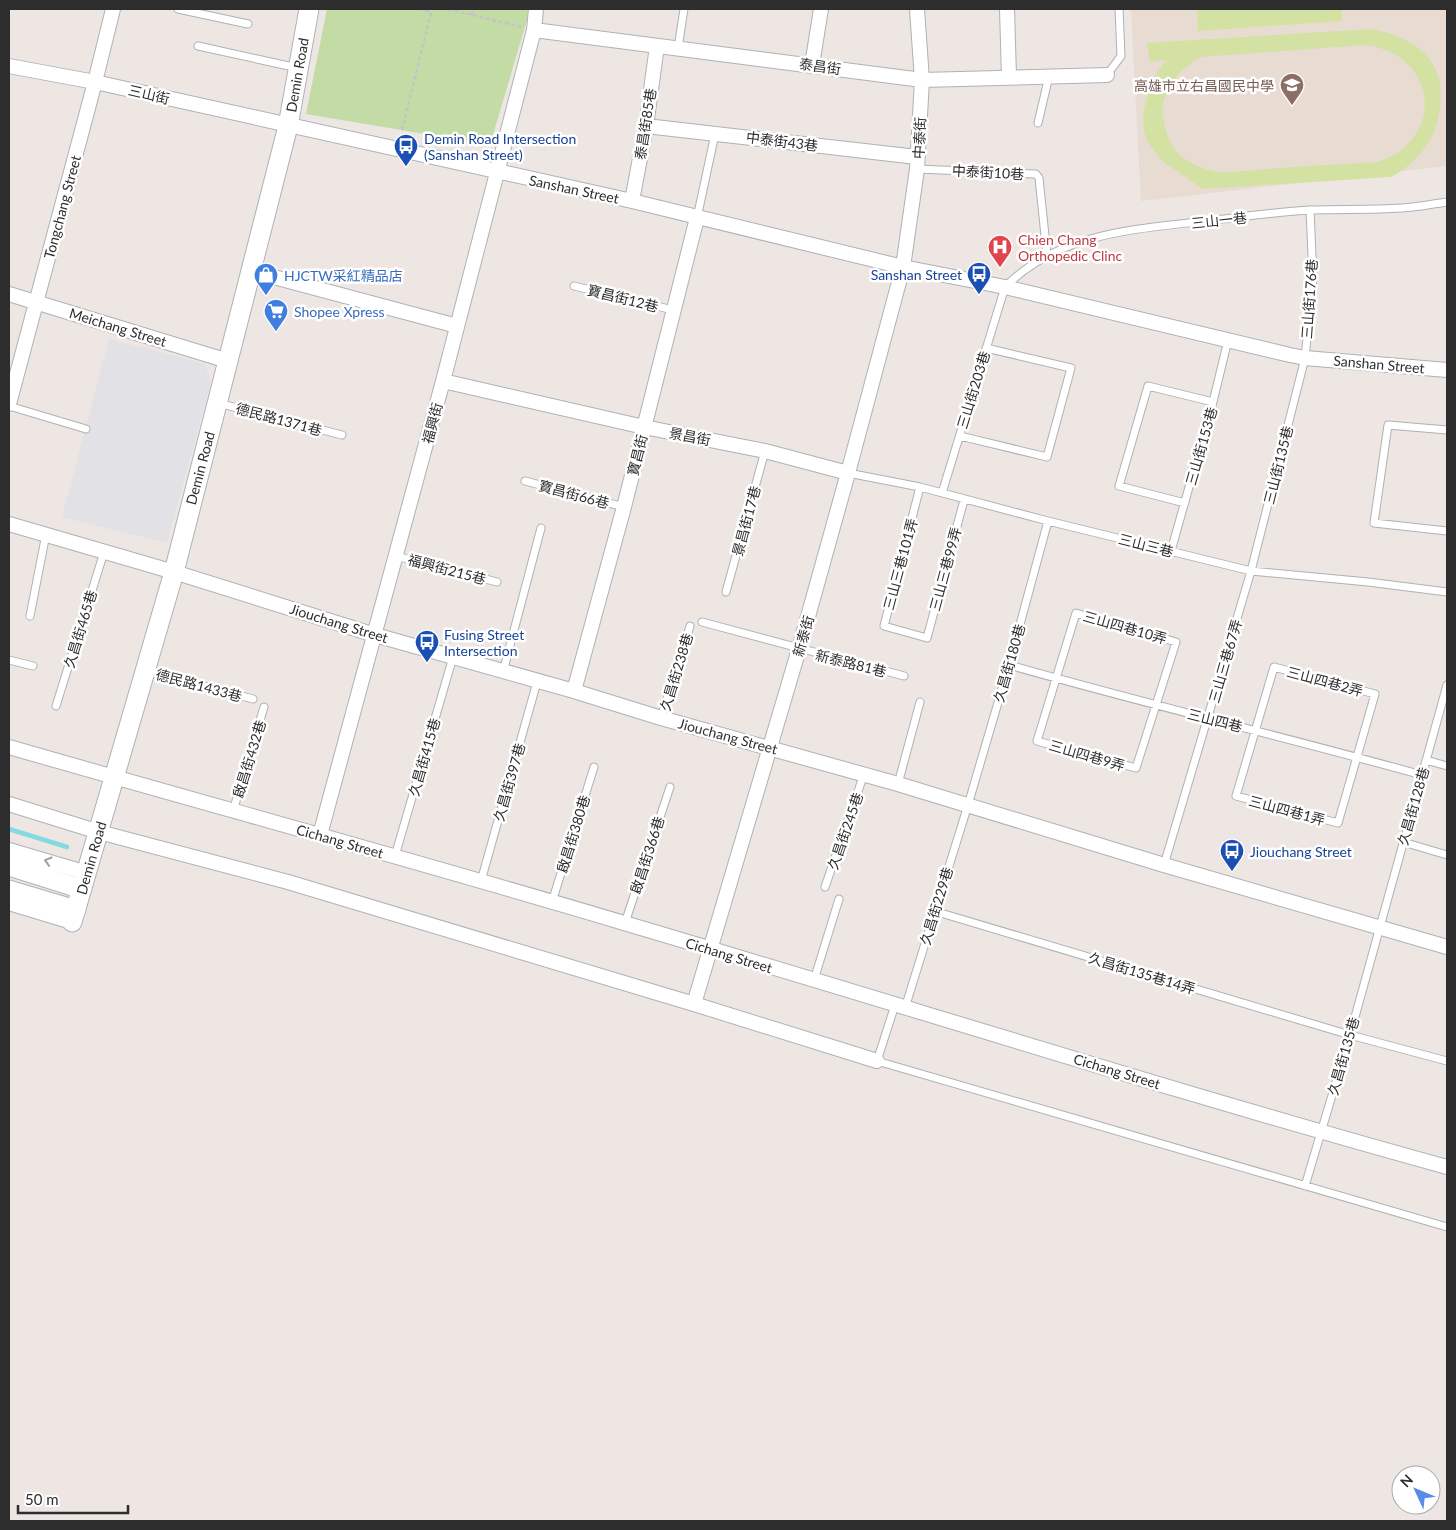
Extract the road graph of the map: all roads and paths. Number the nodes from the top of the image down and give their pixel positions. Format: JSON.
{"nodes":[{"id":1,"x":113,"y":9,"type":"edge"},
{"id":2,"x":178,"y":9,"type":"edge"},
{"id":3,"x":309,"y":9,"type":"edge"},
{"id":4,"x":419,"y":9,"type":"edge"},
{"id":5,"x":448,"y":9,"type":"edge"},
{"id":6,"x":473,"y":9,"type":"edge"},
{"id":7,"x":536,"y":9,"type":"edge"},
{"id":8,"x":684,"y":9,"type":"edge"},
{"id":9,"x":820,"y":9,"type":"edge"},
{"id":10,"x":917,"y":9,"type":"edge"},
{"id":11,"x":1007,"y":9,"type":"edge"},
{"id":12,"x":1119,"y":9,"type":"edge"},
{"id":13,"x":431,"y":10,"type":"edge"},
{"id":14,"x":472,"y":15,"type":"junction"},
{"id":15,"x":248,"y":24,"type":"dead end"},
{"id":16,"x":534,"y":30,"type":"junction"},
{"id":17,"x":198,"y":46,"type":"dead end"},
{"id":18,"x":657,"y":46,"type":"junction"},
{"id":19,"x":678,"y":48,"type":"junction"},
{"id":20,"x":812,"y":65,"type":"junction"},
{"id":21,"x":9,"y":66,"type":"edge"},
{"id":22,"x":298,"y":68,"type":"junction"},
{"id":23,"x":1107,"y":75,"type":"joint"},
{"id":24,"x":1049,"y":76,"type":"junction"},
{"id":25,"x":1009,"y":77,"type":"junction"},
{"id":26,"x":922,"y":80,"type":"junction"},
{"id":27,"x":95,"y":82,"type":"junction"},
{"id":28,"x":1038,"y":123,"type":"dead end"},
{"id":29,"x":288,"y":126,"type":"junction"},
{"id":30,"x":646,"y":126,"type":"junction"},
{"id":31,"x":402,"y":130,"type":"dead end"},
{"id":32,"x":715,"y":134,"type":"junction"},
{"id":33,"x":917,"y":163,"type":"junction"},
{"id":34,"x":497,"y":172,"type":"junction"},
{"id":35,"x":632,"y":201,"type":"junction"},
{"id":36,"x":1447,"y":202,"type":"edge"},
{"id":37,"x":1310,"y":210,"type":"junction"},
{"id":38,"x":697,"y":218,"type":"junction"},
{"id":39,"x":1047,"y":255,"type":"junction"},
{"id":40,"x":902,"y":266,"type":"junction"},
{"id":41,"x":251,"y":271,"type":"junction"},
{"id":42,"x":574,"y":286,"type":"dead end"},
{"id":43,"x":1005,"y":287,"type":"junction"},
{"id":44,"x":9,"y":294,"type":"edge"},
{"id":45,"x":36,"y":302,"type":"junction"},
{"id":46,"x":672,"y":310,"type":"junction"},
{"id":47,"x":457,"y":326,"type":"junction"},
{"id":48,"x":1228,"y":340,"type":"junction"},
{"id":49,"x":986,"y":348,"type":"junction"},
{"id":50,"x":1305,"y":358,"type":"junction"},
{"id":51,"x":228,"y":361,"type":"junction"},
{"id":52,"x":1447,"y":370,"type":"edge"},
{"id":53,"x":443,"y":381,"type":"junction"},
{"id":54,"x":1213,"y":402,"type":"junction"},
{"id":55,"x":217,"y":403,"type":"junction"},
{"id":56,"x":9,"y":405,"type":"edge"},
{"id":57,"x":644,"y":427,"type":"junction"},
{"id":58,"x":86,"y":428,"type":"dead end"},
{"id":59,"x":1447,"y":430,"type":"edge"},
{"id":60,"x":342,"y":435,"type":"dead end"},
{"id":61,"x":960,"y":436,"type":"junction"},
{"id":62,"x":765,"y":451,"type":"junction"},
{"id":63,"x":848,"y":473,"type":"junction"},
{"id":64,"x":525,"y":481,"type":"dead end"},
{"id":65,"x":920,"y":487,"type":"junction"},
{"id":66,"x":942,"y":493,"type":"junction"},
{"id":67,"x":964,"y":500,"type":"junction"},
{"id":68,"x":1185,"y":504,"type":"junction"},
{"id":69,"x":624,"y":507,"type":"junction"},
{"id":70,"x":1048,"y":521,"type":"junction"},
{"id":71,"x":9,"y":524,"type":"edge"},
{"id":72,"x":541,"y":528,"type":"dead end"},
{"id":73,"x":1447,"y":530,"type":"edge"},
{"id":74,"x":46,"y":534,"type":"junction"},
{"id":75,"x":1172,"y":551,"type":"junction"},
{"id":76,"x":104,"y":552,"type":"junction"},
{"id":77,"x":396,"y":556,"type":"junction"},
{"id":78,"x":174,"y":572,"type":"junction"},
{"id":79,"x":1251,"y":572,"type":"junction"},
{"id":80,"x":497,"y":582,"type":"dead end"},
{"id":81,"x":726,"y":592,"type":"dead end"},
{"id":82,"x":1447,"y":592,"type":"edge"},
{"id":83,"x":30,"y":616,"type":"dead end"},
{"id":84,"x":702,"y":622,"type":"dead end"},
{"id":85,"x":690,"y":626,"type":"dead end"},
{"id":86,"x":375,"y":635,"type":"junction"},
{"id":87,"x":927,"y":638,"type":"joint"},
{"id":88,"x":799,"y":649,"type":"junction"},
{"id":89,"x":453,"y":657,"type":"junction"},
{"id":90,"x":9,"y":660,"type":"edge"},
{"id":91,"x":1009,"y":664,"type":"junction"},
{"id":92,"x":33,"y":666,"type":"dead end"},
{"id":93,"x":145,"y":671,"type":"junction"},
{"id":94,"x":503,"y":672,"type":"junction"},
{"id":95,"x":904,"y":676,"type":"dead end"},
{"id":96,"x":1055,"y":678,"type":"junction"},
{"id":97,"x":537,"y":682,"type":"junction"},
{"id":98,"x":1447,"y":685,"type":"edge"},
{"id":99,"x":574,"y":691,"type":"junction"},
{"id":100,"x":253,"y":699,"type":"dead end"},
{"id":101,"x":920,"y":702,"type":"dead end"},
{"id":102,"x":56,"y":706,"type":"dead end"},
{"id":103,"x":1156,"y":706,"type":"junction"},
{"id":104,"x":264,"y":707,"type":"dead end"},
{"id":105,"x":661,"y":718,"type":"junction"},
{"id":106,"x":1208,"y":719,"type":"junction"},
{"id":107,"x":1256,"y":730,"type":"junction"},
{"id":108,"x":9,"y":747,"type":"edge"},
{"id":109,"x":770,"y":748,"type":"junction"},
{"id":110,"x":1357,"y":757,"type":"junction"},
{"id":111,"x":1426,"y":760,"type":"junction"},
{"id":112,"x":1447,"y":766,"type":"edge"},
{"id":113,"x":594,"y":767,"type":"dead end"},
{"id":114,"x":864,"y":774,"type":"junction"},
{"id":115,"x":1422,"y":775,"type":"junction"},
{"id":116,"x":114,"y":778,"type":"junction"},
{"id":117,"x":898,"y":784,"type":"junction"},
{"id":118,"x":670,"y":787,"type":"dead end"},
{"id":119,"x":9,"y":804,"type":"edge"},
{"id":120,"x":968,"y":805,"type":"junction"},
{"id":121,"x":233,"y":811,"type":"junction"},
{"id":122,"x":99,"y":832,"type":"junction"},
{"id":123,"x":320,"y":835,"type":"junction"},
{"id":124,"x":1403,"y":842,"type":"junction"},
{"id":125,"x":9,"y":850,"type":"edge"},
{"id":126,"x":1447,"y":855,"type":"edge"},
{"id":127,"x":395,"y":856,"type":"junction"},
{"id":128,"x":1164,"y":865,"type":"junction"},
{"id":129,"x":9,"y":866,"type":"edge"},
{"id":130,"x":84,"y":881,"type":"junction"},
{"id":131,"x":481,"y":881,"type":"junction"},
{"id":132,"x":825,"y":887,"type":"dead end"},
{"id":133,"x":9,"y":890,"type":"edge"},
{"id":134,"x":839,"y":899,"type":"dead end"},
{"id":135,"x":552,"y":902,"type":"junction"},
{"id":136,"x":9,"y":903,"type":"edge"},
{"id":137,"x":934,"y":910,"type":"junction"},
{"id":138,"x":74,"y":916,"type":"junction"},
{"id":139,"x":625,"y":923,"type":"junction"},
{"id":140,"x":1380,"y":926,"type":"junction"},
{"id":141,"x":1447,"y":947,"type":"edge"},
{"id":142,"x":710,"y":949,"type":"junction"},
{"id":143,"x":814,"y":980,"type":"junction"},
{"id":144,"x":694,"y":1004,"type":"junction"},
{"id":145,"x":900,"y":1006,"type":"junction"},
{"id":146,"x":1350,"y":1035,"type":"junction"},
{"id":147,"x":877,"y":1061,"type":"junction"},
{"id":148,"x":1447,"y":1061,"type":"edge"},
{"id":149,"x":1320,"y":1132,"type":"junction"},
{"id":150,"x":1447,"y":1167,"type":"edge"},
{"id":151,"x":1305,"y":1186,"type":"junction"},
{"id":152,"x":1447,"y":1227,"type":"edge"}],
"edges":[{"from":1,"to":27,"type":"street","name":"Tongchang Street"},
{"from":2,"to":15,"type":"lane"},
{"from":3,"to":22,"type":"street","name":"Demin Road"},
{"from":4,"to":13,"type":"path"},
{"from":5,"to":14,"type":"path"},
{"from":6,"to":14,"type":"path"},
{"from":7,"to":16,"type":"street","name":"福興街"},
{"from":8,"to":19,"type":"lane"},
{"from":9,"to":20,"type":"street"},
{"from":10,"to":26,"type":"street","name":"中泰街"},
{"from":11,"to":25,"type":"street"},
{"from":12,"to":23,"type":"lane"},
{"from":13,"to":31,"type":"path"},
{"from":14,"to":16,"type":"path"},
{"from":16,"to":18,"type":"street","name":"泰昌街"},
{"from":16,"to":34,"type":"street","name":"福興街"},
{"from":17,"to":22,"type":"lane"},
{"from":18,"to":19,"type":"street","name":"泰昌街"},
{"from":18,"to":30,"type":"street","name":"泰昌街85巷"},
{"from":19,"to":20,"type":"street","name":"泰昌街"},
{"from":20,"to":26,"type":"street","name":"泰昌街"},
{"from":21,"to":27,"type":"street","name":"三山街"},
{"from":22,"to":29,"type":"street","name":"Demin Road"},
{"from":23,"to":24,"type":"street","name":"泰昌街"},
{"from":24,"to":25,"type":"street","name":"泰昌街"},
{"from":24,"to":28,"type":"lane"},
{"from":25,"to":26,"type":"street","name":"泰昌街"},
{"from":26,"to":33,"type":"street","name":"中泰街"},
{"from":27,"to":29,"type":"street","name":"三山街"},
{"from":27,"to":45,"type":"street","name":"Tongchang Street"},
{"from":29,"to":34,"type":"street","name":"Sanshan Street"},
{"from":29,"to":41,"type":"street","name":"Demin Road"},
{"from":30,"to":32,"type":"street","name":"中泰街43巷"},
{"from":30,"to":35,"type":"street","name":"泰昌街85巷"},
{"from":32,"to":33,"type":"street","name":"中泰街43巷"},
{"from":32,"to":38,"type":"lane"},
{"from":33,"to":39,"type":"lane","name":"中泰街10巷"},
{"from":33,"to":40,"type":"street","name":"中泰街"},
{"from":34,"to":35,"type":"street","name":"Sanshan Street"},
{"from":34,"to":47,"type":"street","name":"福興街"},
{"from":35,"to":38,"type":"street","name":"Sanshan Street"},
{"from":36,"to":37,"type":"lane","name":"三山一巷"},
{"from":37,"to":39,"type":"lane","name":"三山一巷"},
{"from":37,"to":50,"type":"lane","name":"三山街176巷"},
{"from":38,"to":40,"type":"street","name":"Sanshan Street"},
{"from":38,"to":46,"type":"street","name":"寶昌街"},
{"from":39,"to":43,"type":"lane","name":"三山一巷"},
{"from":40,"to":43,"type":"street","name":"Sanshan Street"},
{"from":40,"to":63,"type":"street","name":"新泰街"},
{"from":41,"to":47,"type":"street"},
{"from":41,"to":51,"type":"street","name":"Demin Road"},
{"from":42,"to":46,"type":"lane","name":"寶昌街12巷"},
{"from":43,"to":48,"type":"street","name":"Sanshan Street"},
{"from":43,"to":49,"type":"lane","name":"三山街203巷"},
{"from":44,"to":45,"type":"street","name":"Meichang Street"},
{"from":45,"to":51,"type":"street","name":"Meichang Street"},
{"from":45,"to":56,"type":"street","name":"Tongchang Street"},
{"from":46,"to":57,"type":"street","name":"寶昌街"},
{"from":47,"to":53,"type":"street","name":"福興街"},
{"from":48,"to":50,"type":"street","name":"Sanshan Street"},
{"from":48,"to":54,"type":"lane","name":"三山街153巷"},
{"from":49,"to":61,"type":"lane","name":"三山街203巷"},
{"from":49,"to":61,"type":"lane"},
{"from":50,"to":52,"type":"street","name":"Sanshan Street"},
{"from":50,"to":79,"type":"lane","name":"三山街135巷"},
{"from":51,"to":55,"type":"street","name":"Demin Road"},
{"from":53,"to":57,"type":"street","name":"景昌街"},
{"from":53,"to":77,"type":"street","name":"福興街"},
{"from":54,"to":68,"type":"lane","name":"三山街153巷"},
{"from":54,"to":68,"type":"lane"},
{"from":55,"to":60,"type":"lane","name":"德民路1371巷"},
{"from":55,"to":78,"type":"street","name":"Demin Road"},
{"from":56,"to":58,"type":"lane"},
{"from":57,"to":62,"type":"street","name":"景昌街"},
{"from":57,"to":69,"type":"street","name":"寶昌街"},
{"from":59,"to":73,"type":"lane"},
{"from":61,"to":66,"type":"lane","name":"三山街203巷"},
{"from":62,"to":63,"type":"street","name":"景昌街"},
{"from":62,"to":81,"type":"lane","name":"景昌街17巷"},
{"from":63,"to":65,"type":"lane","name":"三山三巷"},
{"from":63,"to":88,"type":"street","name":"新泰街"},
{"from":64,"to":69,"type":"lane","name":"寶昌街66巷"},
{"from":65,"to":66,"type":"lane","name":"三山三巷"},
{"from":65,"to":87,"type":"lane","name":"三山三巷101弄"},
{"from":66,"to":67,"type":"lane","name":"三山三巷"},
{"from":67,"to":70,"type":"lane","name":"三山三巷"},
{"from":67,"to":87,"type":"lane","name":"三山三巷99弄"},
{"from":68,"to":75,"type":"lane","name":"三山街153巷"},
{"from":69,"to":99,"type":"street","name":"寶昌街"},
{"from":70,"to":75,"type":"lane","name":"三山三巷"},
{"from":70,"to":91,"type":"lane","name":"久昌街180巷"},
{"from":71,"to":74,"type":"street","name":"Jiouchang Street"},
{"from":72,"to":94,"type":"lane"},
{"from":74,"to":76,"type":"street","name":"Jiouchang Street"},
{"from":74,"to":83,"type":"lane"},
{"from":75,"to":79,"type":"lane","name":"三山三巷"},
{"from":76,"to":78,"type":"street","name":"Jiouchang Street"},
{"from":76,"to":102,"type":"lane","name":"久昌街465巷"},
{"from":77,"to":80,"type":"lane","name":"福興街215巷"},
{"from":77,"to":86,"type":"street","name":"福興街"},
{"from":78,"to":86,"type":"street","name":"Jiouchang Street"},
{"from":78,"to":93,"type":"street","name":"Demin Road"},
{"from":79,"to":82,"type":"lane","name":"三山三巷"},
{"from":79,"to":106,"type":"lane","name":"三山三巷67弄"},
{"from":84,"to":88,"type":"lane","name":"新泰路81巷"},
{"from":85,"to":105,"type":"lane","name":"久昌街238巷"},
{"from":86,"to":89,"type":"street","name":"Jiouchang Street"},
{"from":86,"to":123,"type":"street","name":"福興街"},
{"from":88,"to":95,"type":"lane","name":"新泰路81巷"},
{"from":88,"to":109,"type":"street","name":"新泰街"},
{"from":89,"to":94,"type":"street","name":"Jiouchang Street"},
{"from":89,"to":127,"type":"lane","name":"久昌街415巷"},
{"from":90,"to":92,"type":"lane"},
{"from":91,"to":96,"type":"lane","name":"三山四巷"},
{"from":91,"to":120,"type":"lane","name":"久昌街180巷"},
{"from":93,"to":100,"type":"lane","name":"德民路1433巷"},
{"from":93,"to":116,"type":"street","name":"Demin Road"},
{"from":94,"to":97,"type":"street","name":"Jiouchang Street"},
{"from":96,"to":103,"type":"lane","name":"三山四巷"},
{"from":96,"to":103,"type":"lane","name":"三山四巷9弄"},
{"from":96,"to":103,"type":"lane","name":"三山四巷10弄"},
{"from":97,"to":99,"type":"street","name":"Jiouchang Street"},
{"from":97,"to":131,"type":"lane","name":"久昌街397巷"},
{"from":98,"to":111,"type":"lane","name":"久昌街128巷"},
{"from":99,"to":105,"type":"street","name":"Jiouchang Street"},
{"from":101,"to":117,"type":"lane"},
{"from":103,"to":106,"type":"lane","name":"三山四巷"},
{"from":104,"to":121,"type":"lane","name":"啟昌街432巷"},
{"from":105,"to":109,"type":"street","name":"Jiouchang Street"},
{"from":106,"to":107,"type":"lane","name":"三山四巷"},
{"from":106,"to":128,"type":"lane","name":"三山三巷67弄"},
{"from":107,"to":110,"type":"lane","name":"三山四巷"},
{"from":107,"to":110,"type":"lane","name":"三山四巷2弄"},
{"from":107,"to":110,"type":"lane","name":"三山四巷1弄"},
{"from":108,"to":116,"type":"street","name":"Cichang Street"},
{"from":109,"to":114,"type":"street","name":"Jiouchang Street"},
{"from":109,"to":142,"type":"street","name":"新泰街"},
{"from":110,"to":115,"type":"lane","name":"三山四巷"},
{"from":111,"to":112,"type":"lane"},
{"from":111,"to":115,"type":"lane","name":"久昌街128巷"},
{"from":113,"to":135,"type":"lane","name":"啟昌街380巷"},
{"from":114,"to":117,"type":"street","name":"Jiouchang Street"},
{"from":114,"to":132,"type":"lane","name":"久昌街245巷"},
{"from":115,"to":124,"type":"lane","name":"久昌街128巷"},
{"from":116,"to":121,"type":"street","name":"Cichang Street"},
{"from":116,"to":122,"type":"street","name":"Demin Road"},
{"from":117,"to":120,"type":"street","name":"Jiouchang Street"},
{"from":118,"to":139,"type":"lane","name":"啟昌街366巷"},
{"from":119,"to":122,"type":"street"},
{"from":120,"to":128,"type":"street","name":"Jiouchang Street"},
{"from":120,"to":137,"type":"lane","name":"久昌街229巷"},
{"from":121,"to":123,"type":"street","name":"Cichang Street"},
{"from":122,"to":130,"type":"street","name":"Demin Road"},
{"from":122,"to":144,"type":"street"},
{"from":123,"to":127,"type":"street","name":"Cichang Street"},
{"from":124,"to":126,"type":"lane"},
{"from":124,"to":140,"type":"lane","name":"久昌街128巷"},
{"from":130,"to":125,"type":"street","one_way":true},
{"from":127,"to":131,"type":"street","name":"Cichang Street"},
{"from":128,"to":140,"type":"street","name":"Jiouchang Street"},
{"from":129,"to":130,"type":"street"},
{"from":130,"to":138,"type":"street","name":"Demin Road"},
{"from":131,"to":135,"type":"street","name":"Cichang Street"},
{"from":133,"to":138,"type":"street"},
{"from":134,"to":143,"type":"lane"},
{"from":135,"to":139,"type":"street","name":"Cichang Street"},
{"from":136,"to":138,"type":"street"},
{"from":137,"to":145,"type":"lane","name":"久昌街229巷"},
{"from":137,"to":146,"type":"lane","name":"久昌街135巷14弄"},
{"from":139,"to":142,"type":"street","name":"Cichang Street"},
{"from":140,"to":141,"type":"street","name":"Jiouchang Street"},
{"from":140,"to":146,"type":"lane","name":"久昌街135巷"},
{"from":142,"to":143,"type":"street","name":"Cichang Street"},
{"from":142,"to":144,"type":"street","name":"新泰街"},
{"from":143,"to":145,"type":"street","name":"Cichang Street"},
{"from":144,"to":147,"type":"street"},
{"from":145,"to":147,"type":"lane","name":"久昌街229巷"},
{"from":145,"to":149,"type":"street","name":"Cichang Street"},
{"from":146,"to":148,"type":"lane","name":"久昌街135巷14弄"},
{"from":146,"to":149,"type":"lane","name":"久昌街135巷"},
{"from":147,"to":151,"type":"lane"},
{"from":149,"to":150,"type":"street","name":"Cichang Street"},
{"from":149,"to":151,"type":"lane","name":"久昌街135巷"},
{"from":151,"to":152,"type":"lane"}]}
